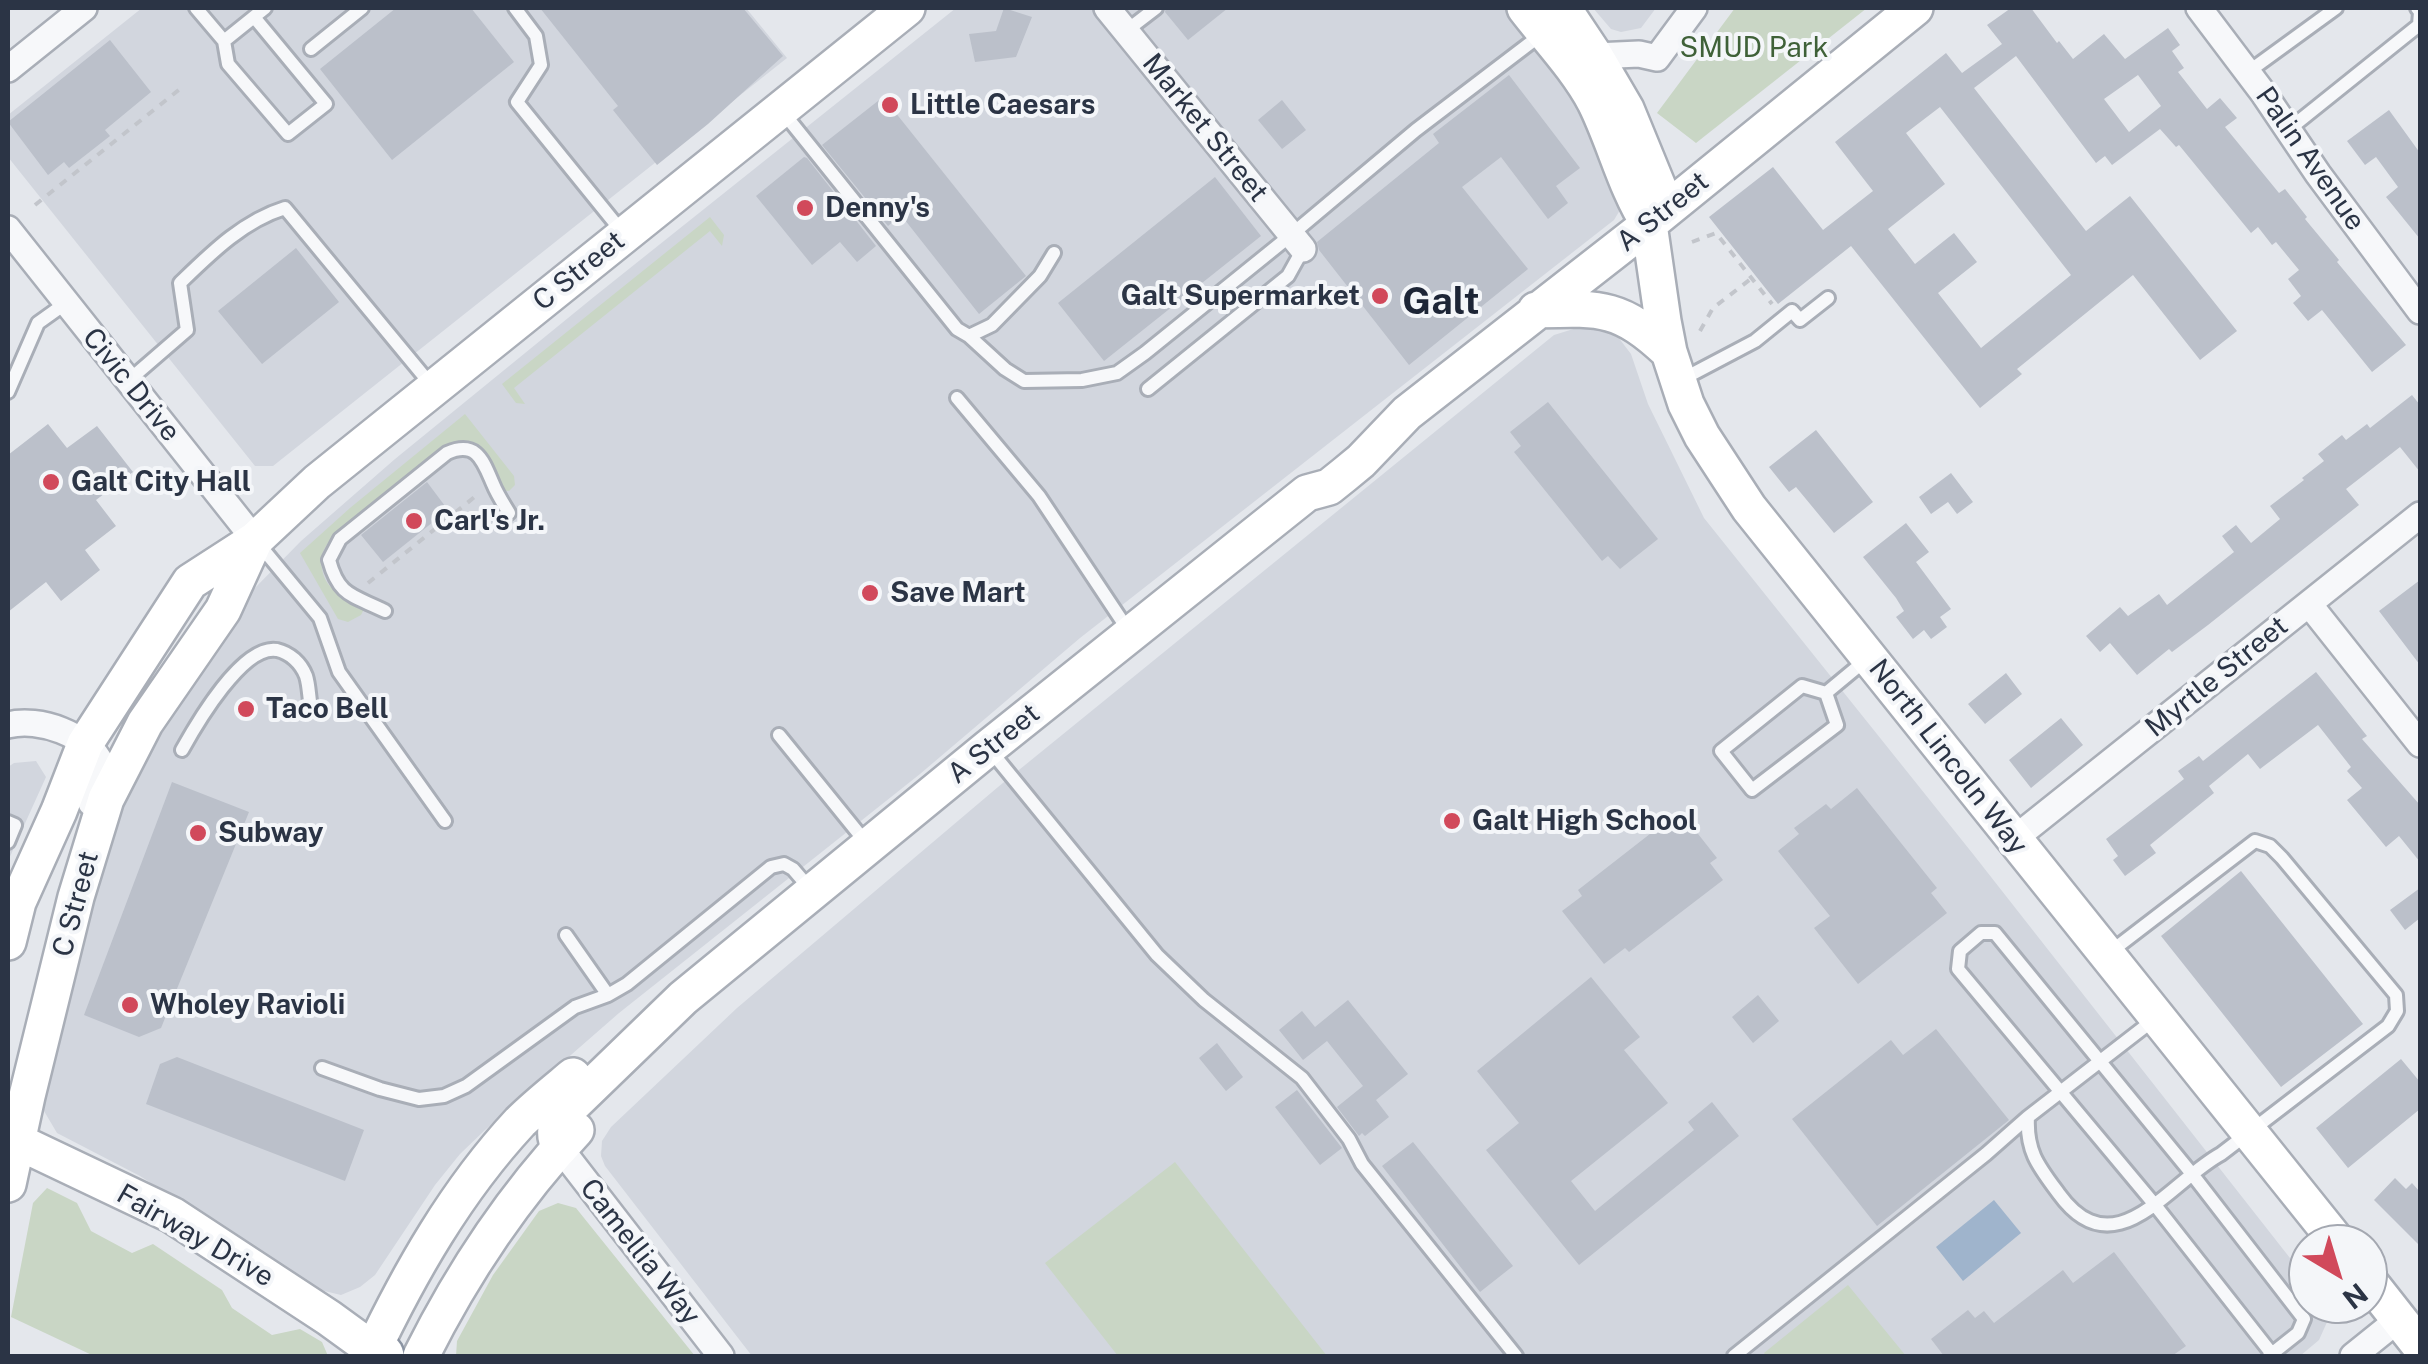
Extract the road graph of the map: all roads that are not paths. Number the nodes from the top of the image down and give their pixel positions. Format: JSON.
{"nodes":[{"id":1,"x":84,"y":8,"type":"edge"},
{"id":2,"x":196,"y":8,"type":"edge"},
{"id":3,"x":266,"y":8,"type":"edge"},
{"id":4,"x":362,"y":8,"type":"edge"},
{"id":5,"x":515,"y":8,"type":"edge"},
{"id":6,"x":907,"y":8,"type":"edge"},
{"id":7,"x":1107,"y":8,"type":"edge"},
{"id":8,"x":1156,"y":8,"type":"edge"},
{"id":9,"x":1694,"y":8,"type":"edge"},
{"id":10,"x":1916,"y":8,"type":"edge"},
{"id":11,"x":2199,"y":8,"type":"edge"},
{"id":12,"x":2336,"y":8,"type":"edge"},
{"id":13,"x":2417,"y":8,"type":"edge"},
{"id":14,"x":1544,"y":16,"type":"edge"},
{"id":15,"x":254,"y":17,"type":"junction"},
{"id":16,"x":1126,"y":32,"type":"junction"},
{"id":17,"x":224,"y":41,"type":"junction"},
{"id":18,"x":310,"y":49,"type":"dead end"},
{"id":19,"x":1596,"y":56,"type":"junction"},
{"id":20,"x":8,"y":68,"type":"edge"},
{"id":21,"x":2248,"y":72,"type":"junction"},
{"id":22,"x":780,"y":110,"type":"junction"},
{"id":23,"x":2288,"y":130,"type":"junction"},
{"id":24,"x":1649,"y":224,"type":"junction"},
{"id":25,"x":8,"y":229,"type":"edge"},
{"id":26,"x":625,"y":235,"type":"junction"},
{"id":27,"x":1297,"y":242,"type":"junction"},
{"id":28,"x":1054,"y":253,"type":"dead end"},
{"id":29,"x":1828,"y":298,"type":"dead end"},
{"id":30,"x":66,"y":303,"type":"junction"},
{"id":31,"x":1536,"y":310,"type":"junction"},
{"id":32,"x":2420,"y":310,"type":"edge"},
{"id":33,"x":970,"y":336,"type":"junction"},
{"id":34,"x":1674,"y":367,"type":"junction"},
{"id":35,"x":128,"y":381,"type":"junction"},
{"id":36,"x":434,"y":388,"type":"junction"},
{"id":37,"x":1148,"y":389,"type":"dead end"},
{"id":38,"x":8,"y":392,"type":"edge"},
{"id":39,"x":957,"y":398,"type":"dead end"},
{"id":40,"x":509,"y":513,"type":"dead end"},
{"id":41,"x":2420,"y":515,"type":"edge"},
{"id":42,"x":255,"y":540,"type":"junction"},
{"id":43,"x":2308,"y":604,"type":"junction"},
{"id":44,"x":385,"y":611,"type":"dead end"},
{"id":45,"x":1130,"y":634,"type":"junction"},
{"id":46,"x":1869,"y":658,"type":"junction"},
{"id":47,"x":1826,"y":693,"type":"junction"},
{"id":48,"x":311,"y":708,"type":"dead end"},
{"id":49,"x":8,"y":726,"type":"edge"},
{"id":50,"x":779,"y":736,"type":"dead end"},
{"id":51,"x":84,"y":744,"type":"junction"},
{"id":52,"x":2420,"y":744,"type":"edge"},
{"id":53,"x":988,"y":748,"type":"junction"},
{"id":54,"x":182,"y":750,"type":"dead end"},
{"id":55,"x":445,"y":821,"type":"dead end"},
{"id":56,"x":8,"y":822,"type":"edge"},
{"id":57,"x":2014,"y":840,"type":"junction"},
{"id":58,"x":8,"y":842,"type":"edge"},
{"id":59,"x":870,"y":847,"type":"junction"},
{"id":60,"x":813,"y":892,"type":"junction"},
{"id":61,"x":76,"y":897,"type":"junction"},
{"id":62,"x":566,"y":936,"type":"dead end"},
{"id":63,"x":8,"y":942,"type":"edge"},
{"id":64,"x":2107,"y":955,"type":"junction"},
{"id":65,"x":608,"y":995,"type":"junction"},
{"id":66,"x":683,"y":998,"type":"junction"},
{"id":67,"x":2156,"y":1018,"type":"junction"},
{"id":68,"x":2100,"y":1061,"type":"junction"},
{"id":69,"x":322,"y":1068,"type":"dead end"},
{"id":70,"x":2062,"y":1092,"type":"junction"},
{"id":71,"x":2028,"y":1117,"type":"junction"},
{"id":72,"x":2249,"y":1132,"type":"junction"},
{"id":73,"x":12,"y":1139,"type":"edge"},
{"id":74,"x":560,"y":1148,"type":"junction"},
{"id":75,"x":2192,"y":1174,"type":"junction"},
{"id":76,"x":8,"y":1184,"type":"edge"},
{"id":77,"x":2155,"y":1206,"type":"junction"},
{"id":78,"x":2323,"y":1224,"type":"edge"},
{"id":79,"x":2388,"y":1305,"type":"edge"},
{"id":80,"x":2410,"y":1332,"type":"edge"},
{"id":81,"x":375,"y":1354,"type":"edge"},
{"id":82,"x":2270,"y":1355,"type":"edge"},
{"id":83,"x":421,"y":1356,"type":"edge"},
{"id":84,"x":721,"y":1356,"type":"edge"},
{"id":85,"x":1516,"y":1356,"type":"edge"},
{"id":86,"x":1734,"y":1356,"type":"edge"},
{"id":87,"x":2353,"y":1356,"type":"edge"}],
"edges":[{"from":1,"to":20,"type":"street"},
{"from":2,"to":17,"type":"lane"},
{"from":3,"to":15,"type":"lane"},
{"from":4,"to":18,"type":"lane"},
{"from":5,"to":26,"type":"lane"},
{"from":6,"to":22,"type":"main road","name":"C Street"},
{"from":7,"to":16,"type":"street","name":"Market Street"},
{"from":8,"to":16,"type":"lane"},
{"from":9,"to":19,"type":"street"},
{"from":10,"to":24,"type":"main road","name":"A Street"},
{"from":11,"to":21,"type":"street","name":"Palin Avenue"},
{"from":12,"to":21,"type":"lane"},
{"from":13,"to":23,"type":"lane"},
{"from":14,"to":19,"type":"main road"},
{"from":14,"to":24,"type":"main road"},
{"from":14,"to":27,"type":"lane"},
{"from":15,"to":17,"type":"lane"},
{"from":15,"to":17,"type":"lane"},
{"from":16,"to":27,"type":"street","name":"Market Street"},
{"from":19,"to":24,"type":"main road"},
{"from":21,"to":23,"type":"street","name":"Palin Avenue"},
{"from":22,"to":26,"type":"main road","name":"C Street"},
{"from":22,"to":33,"type":"lane"},
{"from":23,"to":32,"type":"street","name":"Palin Avenue"},
{"from":24,"to":31,"type":"main road","name":"A Street"},
{"from":24,"to":34,"type":"main road","name":"North Lincoln Way"},
{"from":25,"to":30,"type":"street","name":"Civic Drive"},
{"from":26,"to":36,"type":"main road","name":"C Street"},
{"from":27,"to":33,"type":"lane"},
{"from":27,"to":37,"type":"lane"},
{"from":28,"to":33,"type":"lane"},
{"from":29,"to":34,"type":"lane"},
{"from":30,"to":35,"type":"street","name":"Civic Drive"},
{"from":30,"to":38,"type":"lane"},
{"from":31,"to":34,"type":"main road"},
{"from":31,"to":45,"type":"main road","name":"A Street"},
{"from":34,"to":46,"type":"main road","name":"North Lincoln Way"},
{"from":35,"to":36,"type":"lane"},
{"from":35,"to":42,"type":"street","name":"Civic Drive"},
{"from":36,"to":42,"type":"main road","name":"C Street"},
{"from":39,"to":45,"type":"lane"},
{"from":40,"to":44,"type":"lane"},
{"from":41,"to":43,"type":"street","name":"Myrtle Street"},
{"from":42,"to":51,"type":"main road","name":"C Street"},
{"from":42,"to":55,"type":"lane"},
{"from":42,"to":61,"type":"main road","name":"C Street"},
{"from":43,"to":52,"type":"street"},
{"from":43,"to":57,"type":"street","name":"Myrtle Street"},
{"from":45,"to":53,"type":"main road","name":"A Street"},
{"from":46,"to":47,"type":"lane"},
{"from":46,"to":57,"type":"main road","name":"North Lincoln Way"},
{"from":47,"to":47,"type":"lane"},
{"from":48,"to":54,"type":"lane"},
{"from":49,"to":51,"type":"street"},
{"from":50,"to":59,"type":"lane"},
{"from":51,"to":61,"type":"street"},
{"from":51,"to":63,"type":"main road","name":"C Street"},
{"from":53,"to":59,"type":"main road","name":"A Street"},
{"from":53,"to":85,"type":"lane"},
{"from":56,"to":58,"type":"lane"},
{"from":57,"to":64,"type":"main road","name":"North Lincoln Way"},
{"from":59,"to":60,"type":"main road","name":"A Street"},
{"from":60,"to":65,"type":"lane"},
{"from":60,"to":66,"type":"main road","name":"A Street"},
{"from":61,"to":73,"type":"main road","name":"C Street"},
{"from":62,"to":65,"type":"lane"},
{"from":64,"to":67,"type":"main road","name":"North Lincoln Way"},
{"from":64,"to":72,"type":"lane"},
{"from":65,"to":69,"type":"lane"},
{"from":66,"to":74,"type":"main road","name":"A Street"},
{"from":66,"to":81,"type":"main road","name":"A Street"},
{"from":67,"to":68,"type":"lane"},
{"from":67,"to":72,"type":"main road","name":"North Lincoln Way"},
{"from":68,"to":70,"type":"lane"},
{"from":68,"to":70,"type":"lane"},
{"from":68,"to":75,"type":"lane"},
{"from":70,"to":71,"type":"lane"},
{"from":70,"to":77,"type":"lane"},
{"from":71,"to":77,"type":"lane"},
{"from":71,"to":86,"type":"lane"},
{"from":72,"to":75,"type":"lane"},
{"from":72,"to":78,"type":"main road","name":"North Lincoln Way"},
{"from":73,"to":76,"type":"main road","name":"C Street"},
{"from":73,"to":81,"type":"main road","name":"Fairway Drive"},
{"from":74,"to":83,"type":"main road","name":"A Street"},
{"from":74,"to":84,"type":"street","name":"Camellia Way"},
{"from":75,"to":77,"type":"lane"},
{"from":75,"to":82,"type":"lane"},
{"from":77,"to":82,"type":"lane"},
{"from":79,"to":80,"type":"main road"},
{"from":80,"to":87,"type":"street"}]}
